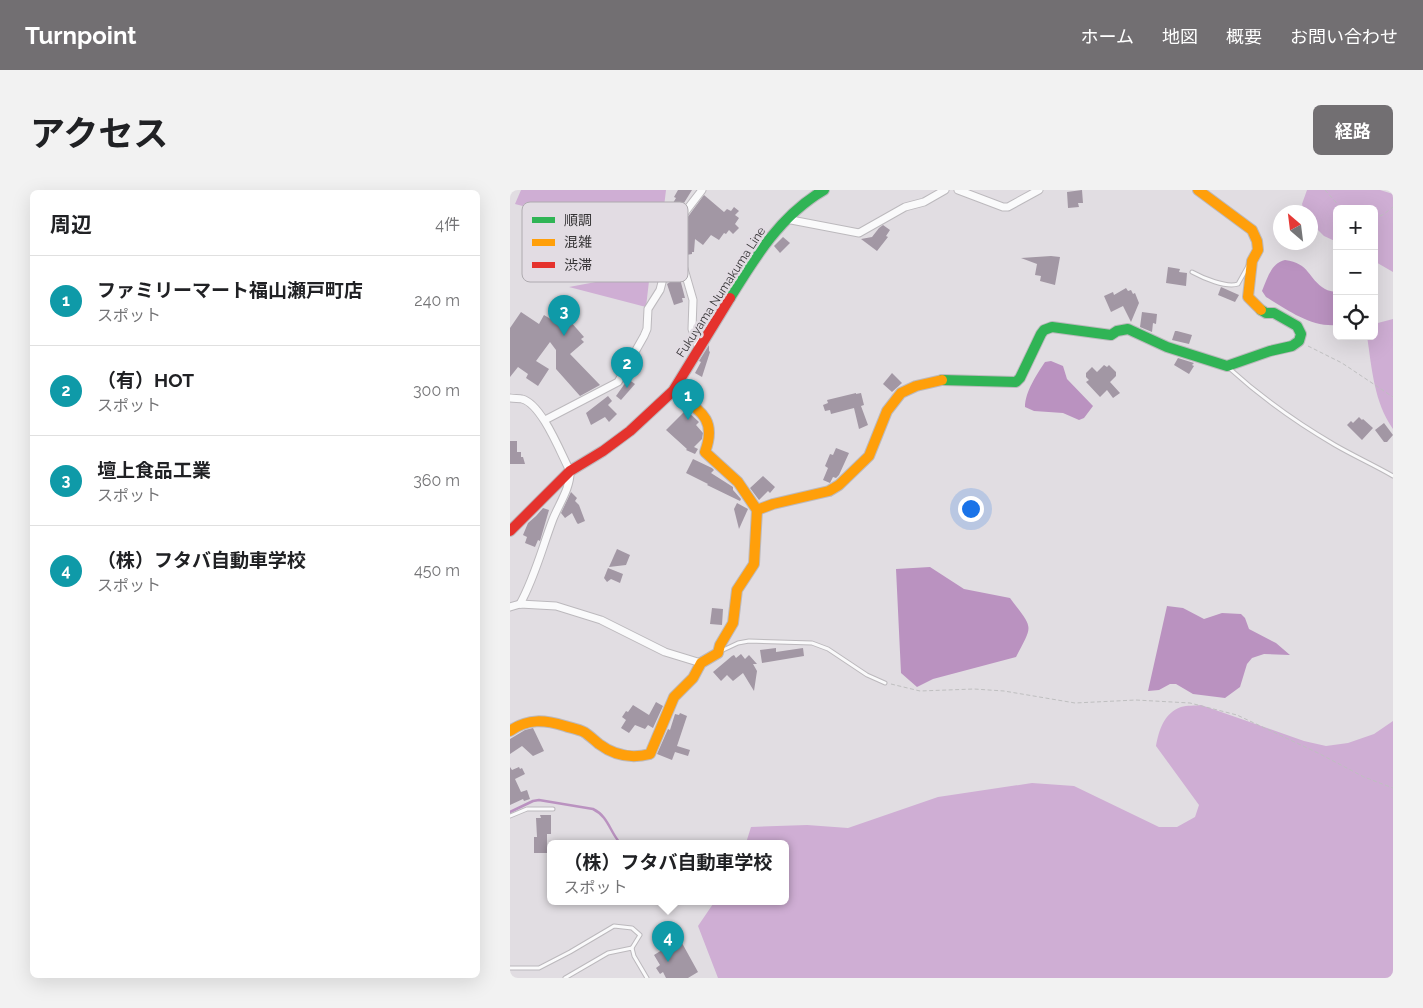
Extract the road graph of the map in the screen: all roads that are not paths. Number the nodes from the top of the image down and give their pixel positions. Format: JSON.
{"nodes":[{"id":1,"x":702,"y":190,"type":"edge"},
{"id":2,"x":824,"y":190,"type":"edge"},
{"id":3,"x":945,"y":190,"type":"edge"},
{"id":4,"x":958,"y":190,"type":"edge"},
{"id":5,"x":1039,"y":190,"type":"edge"},
{"id":6,"x":1198,"y":190,"type":"edge"},
{"id":7,"x":688,"y":208,"type":"edge"},
{"id":8,"x":786,"y":219,"type":"junction"},
{"id":9,"x":1252,"y":261,"type":"junction"},
{"id":10,"x":1192,"y":272,"type":"dead end"},
{"id":11,"x":662,"y":282,"type":"edge"},
{"id":12,"x":688,"y":282,"type":"edge"},
{"id":13,"x":699,"y":348,"type":"junction"},
{"id":14,"x":1227,"y":366,"type":"junction"},
{"id":15,"x":672,"y":391,"type":"junction"},
{"id":16,"x":510,"y":398,"type":"edge"},
{"id":17,"x":545,"y":420,"type":"junction"},
{"id":18,"x":570,"y":472,"type":"junction"},
{"id":19,"x":1393,"y":476,"type":"edge"},
{"id":20,"x":757,"y":510,"type":"junction"},
{"id":21,"x":510,"y":531,"type":"edge"},
{"id":22,"x":520,"y":604,"type":"junction"},
{"id":23,"x":510,"y":607,"type":"edge"},
{"id":24,"x":718,"y":653,"type":"junction"},
{"id":25,"x":702,"y":663,"type":"junction"},
{"id":26,"x":885,"y":683,"type":"road end"},
{"id":27,"x":510,"y":731,"type":"edge"},
{"id":28,"x":553,"y":809,"type":"dead end"},
{"id":29,"x":510,"y":816,"type":"edge"},
{"id":30,"x":632,"y":948,"type":"junction"},
{"id":31,"x":510,"y":968,"type":"edge"},
{"id":32,"x":565,"y":978,"type":"edge"},
{"id":33,"x":647,"y":978,"type":"edge"}],
"edges":[{"from":1,"to":7,"type":"street"},
{"from":2,"to":8,"type":"street","name":"Fukuyama Numakuma Line"},
{"from":3,"to":8,"type":"street"},
{"from":4,"to":5,"type":"street"},
{"from":6,"to":9,"type":"street"},
{"from":8,"to":13,"type":"street","name":"Fukuyama Numakuma Line"},
{"from":9,"to":10,"type":"lane"},
{"from":9,"to":14,"type":"street"},
{"from":11,"to":17,"type":"street"},
{"from":12,"to":13,"type":"street"},
{"from":13,"to":15,"type":"street","name":"Fukuyama Numakuma Line"},
{"from":14,"to":19,"type":"lane"},
{"from":14,"to":20,"type":"street"},
{"from":15,"to":18,"type":"street","name":"Fukuyama Numakuma Line"},
{"from":15,"to":20,"type":"street"},
{"from":16,"to":17,"type":"street"},
{"from":17,"to":18,"type":"street"},
{"from":18,"to":21,"type":"street","name":"Fukuyama Numakuma Line"},
{"from":18,"to":22,"type":"street"},
{"from":20,"to":24,"type":"street"},
{"from":22,"to":23,"type":"street"},
{"from":22,"to":25,"type":"street"},
{"from":24,"to":25,"type":"street"},
{"from":24,"to":26,"type":"lane"},
{"from":25,"to":27,"type":"street"},
{"from":28,"to":29,"type":"lane"},
{"from":30,"to":31,"type":"lane"},
{"from":30,"to":32,"type":"lane"},
{"from":30,"to":33,"type":"lane"}]}
